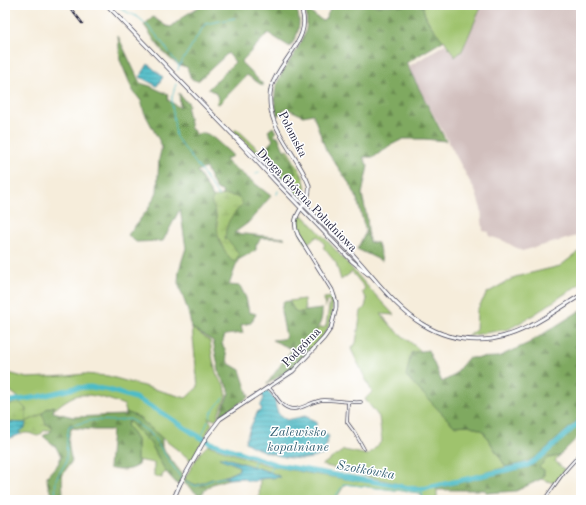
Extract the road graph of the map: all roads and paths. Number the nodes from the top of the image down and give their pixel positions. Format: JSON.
{"nodes":[{"id":1,"x":107,"y":5,"type":"edge"},
{"id":2,"x":299,"y":5,"type":"edge"},
{"id":3,"x":232,"y":134,"type":"junction"},
{"id":4,"x":303,"y":204,"type":"junction"},
{"id":5,"x":301,"y":208,"type":"junction"},
{"id":6,"x":306,"y":247,"type":"joint"},
{"id":7,"x":371,"y":277,"type":"junction"},
{"id":8,"x":581,"y":295,"type":"edge"},
{"id":9,"x":268,"y":387,"type":"junction"},
{"id":10,"x":361,"y":402,"type":"dead end"},
{"id":11,"x":348,"y":403,"type":"junction"},
{"id":12,"x":364,"y":449,"type":"dead end"},
{"id":13,"x":581,"y":453,"type":"edge"},
{"id":14,"x":173,"y":500,"type":"edge"},
{"id":15,"x":544,"y":500,"type":"edge"}],
"edges":[{"from":1,"to":3,"type":"main road","name":"Droga Główna Południowa"},
{"from":2,"to":4,"type":"main road","name":"Połomska"},
{"from":3,"to":4,"type":"main road","name":"Droga Główna Południowa"},
{"from":3,"to":5,"type":"main road","name":"Droga Główna Południowa"},
{"from":4,"to":5,"type":"main road","name":"Połomska"},
{"from":4,"to":7,"type":"main road","name":"Droga Główna Południowa"},
{"from":5,"to":6,"type":"main road","name":"Połomska"},
{"from":5,"to":7,"type":"main road","name":"Droga Główna Południowa"},
{"from":6,"to":9,"type":"main road","name":"Podgórna"},
{"from":7,"to":8,"type":"main road","name":"Droga Główna Południowa"},
{"from":9,"to":11,"type":"street"},
{"from":9,"to":14,"type":"main road","name":"Podgórna"},
{"from":10,"to":11,"type":"street"},
{"from":11,"to":12,"type":"street"},
{"from":13,"to":15,"type":"street"}]}
